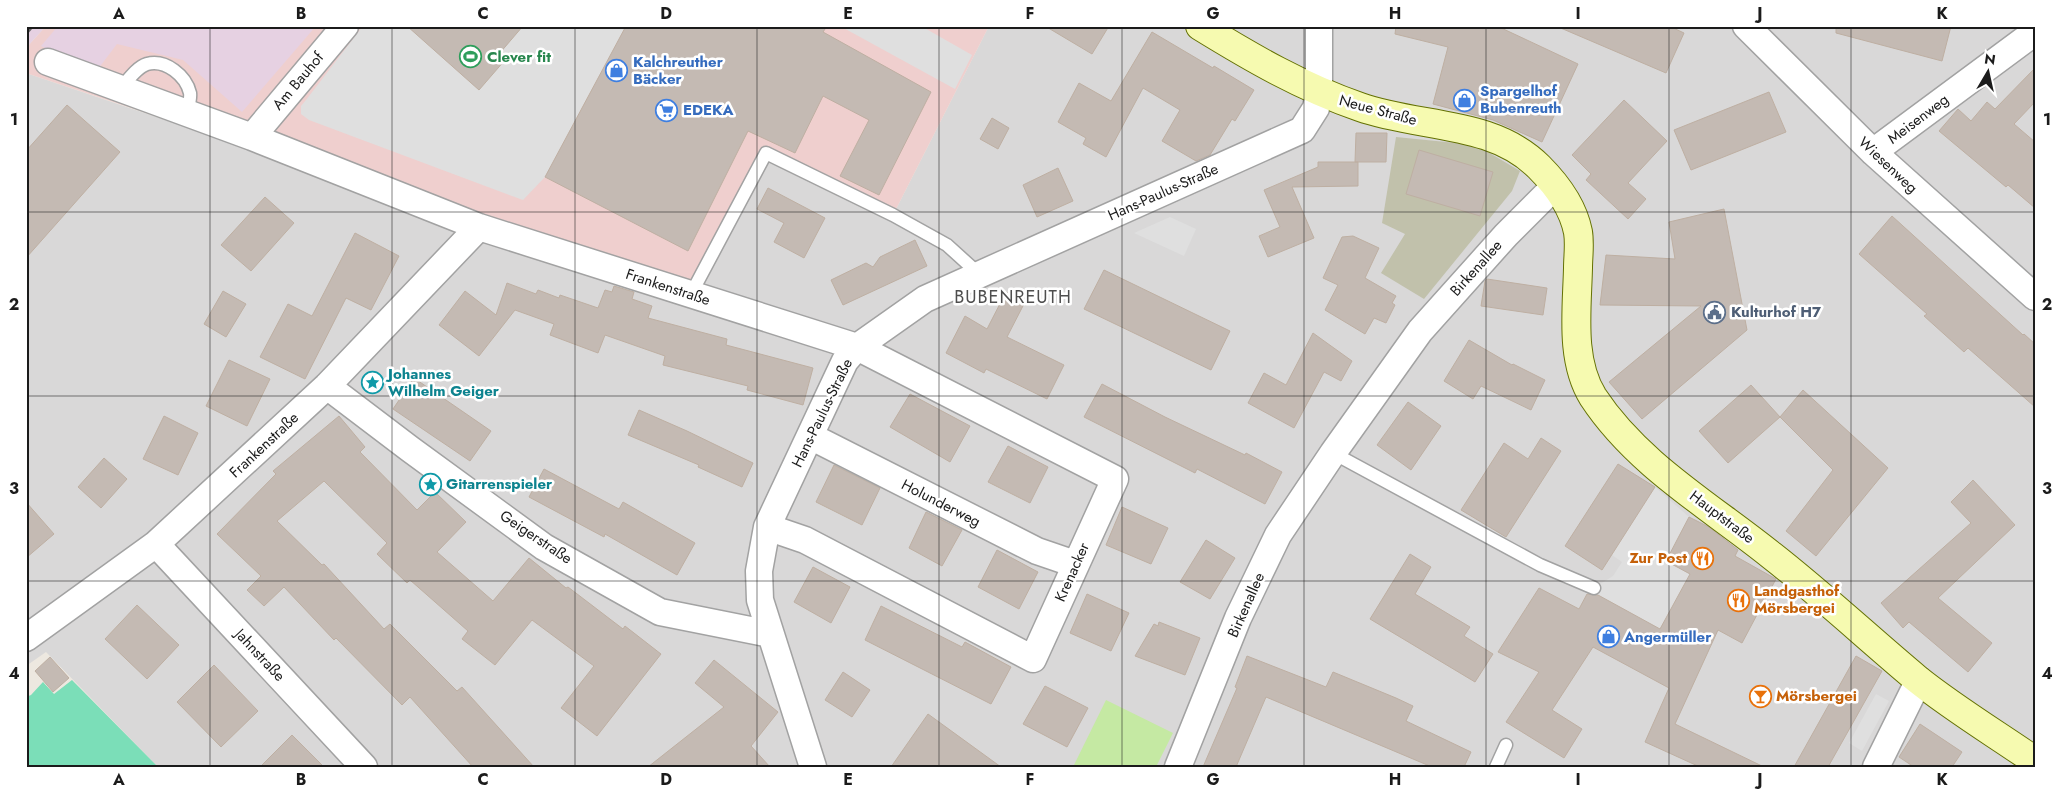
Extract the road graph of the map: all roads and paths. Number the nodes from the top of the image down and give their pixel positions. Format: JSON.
{"nodes":[{"id":1,"x":345,"y":26,"type":"edge"},
{"id":2,"x":1200,"y":26,"type":"edge"},
{"id":3,"x":1319,"y":26,"type":"edge"},
{"id":4,"x":1746,"y":26,"type":"edge"},
{"id":5,"x":2035,"y":32,"type":"edge"},
{"id":6,"x":48,"y":62,"type":"dead end"},
{"id":7,"x":122,"y":88,"type":"junction"},
{"id":8,"x":1319,"y":92,"type":"junction"},
{"id":9,"x":187,"y":112,"type":"junction"},
{"id":10,"x":252,"y":137,"type":"junction"},
{"id":11,"x":1874,"y":152,"type":"junction"},
{"id":12,"x":1555,"y":186,"type":"junction"},
{"id":13,"x":479,"y":227,"type":"junction"},
{"id":14,"x":979,"y":274,"type":"junction"},
{"id":15,"x":691,"y":294,"type":"junction"},
{"id":16,"x":2035,"y":297,"type":"edge"},
{"id":17,"x":857,"y":347,"type":"junction"},
{"id":18,"x":327,"y":386,"type":"junction"},
{"id":19,"x":810,"y":436,"type":"junction"},
{"id":20,"x":1333,"y":453,"type":"junction"},
{"id":21,"x":767,"y":527,"type":"junction"},
{"id":22,"x":156,"y":544,"type":"junction"},
{"id":23,"x":1075,"y":564,"type":"junction"},
{"id":24,"x":1594,"y":588,"type":"dead end"},
{"id":25,"x":770,"y":634,"type":"junction"},
{"id":26,"x":26,"y":638,"type":"edge"},
{"id":27,"x":1919,"y":680,"type":"junction"},
{"id":28,"x":1506,"y":744,"type":"dead end"},
{"id":29,"x":2035,"y":761,"type":"edge"},
{"id":30,"x":364,"y":767,"type":"edge"},
{"id":31,"x":813,"y":767,"type":"edge"},
{"id":32,"x":1178,"y":767,"type":"edge"},
{"id":33,"x":1496,"y":767,"type":"edge"},
{"id":34,"x":1876,"y":767,"type":"edge"}],
"edges":[{"from":1,"to":10,"type":"street","name":"Am Bauhof"},
{"from":2,"to":8,"type":"street","name":"Neue Straße"},
{"from":3,"to":8,"type":"street","name":"Hans-Paulus-Straße"},
{"from":4,"to":11,"type":"street","name":"Wiesenweg"},
{"from":5,"to":11,"type":"street","name":"Meisenweg"},
{"from":6,"to":7,"type":"street","name":"Frankenstraße"},
{"from":7,"to":9,"type":"street","name":"Frankenstraße"},
{"from":7,"to":9,"type":"lane"},
{"from":8,"to":12,"type":"street","name":"Neue Straße"},
{"from":8,"to":14,"type":"street","name":"Hans-Paulus-Straße"},
{"from":9,"to":10,"type":"street","name":"Frankenstraße"},
{"from":10,"to":13,"type":"street","name":"Frankenstraße"},
{"from":11,"to":16,"type":"street","name":"Wiesenweg"},
{"from":12,"to":20,"type":"street","name":"Birkenallee"},
{"from":12,"to":27,"type":"street","name":"Hauptstraße"},
{"from":13,"to":15,"type":"street","name":"Frankenstraße"},
{"from":13,"to":18,"type":"street","name":"Frankenstraße"},
{"from":14,"to":15,"type":"lane"},
{"from":14,"to":17,"type":"street","name":"Hans-Paulus-Straße"},
{"from":15,"to":17,"type":"street","name":"Frankenstraße"},
{"from":17,"to":19,"type":"street","name":"Hans-Paulus-Straße"},
{"from":17,"to":23,"type":"street","name":"Krenacker"},
{"from":18,"to":22,"type":"street","name":"Frankenstraße"},
{"from":18,"to":25,"type":"street","name":"Geigerstraße"},
{"from":19,"to":21,"type":"street","name":"Hans-Paulus-Straße"},
{"from":19,"to":23,"type":"street","name":"Holunderweg"},
{"from":20,"to":24,"type":"lane"},
{"from":20,"to":32,"type":"street","name":"Birkenallee"},
{"from":21,"to":23,"type":"street","name":"Krenacker"},
{"from":21,"to":25,"type":"street","name":"Hans-Paulus-Straße"},
{"from":22,"to":26,"type":"street","name":"Frankenstraße"},
{"from":22,"to":30,"type":"street","name":"Jahnstraße"},
{"from":25,"to":31,"type":"street","name":"Hans-Paulus-Straße"},
{"from":27,"to":29,"type":"street","name":"Hauptstraße"},
{"from":27,"to":34,"type":"street"},
{"from":28,"to":33,"type":"lane"}]}
